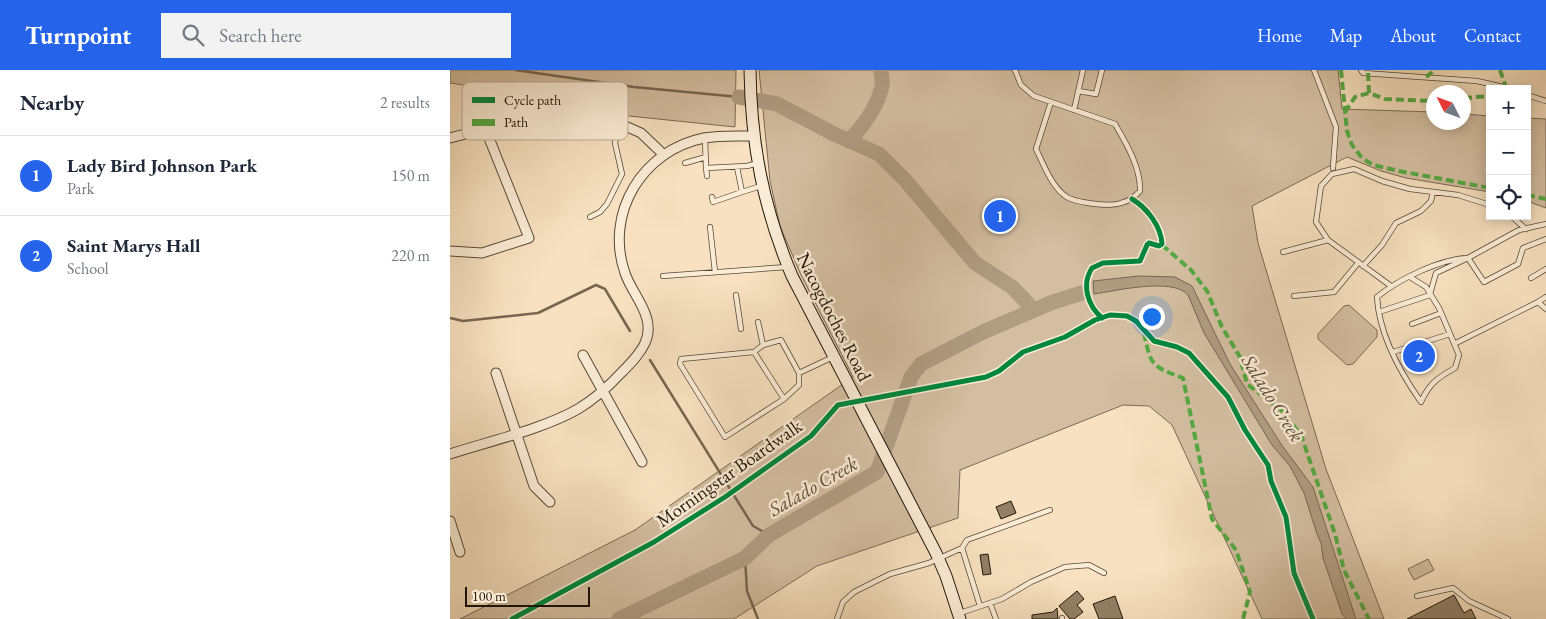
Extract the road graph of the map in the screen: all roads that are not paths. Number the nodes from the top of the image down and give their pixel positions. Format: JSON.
{"nodes":[{"id":1,"x":1015,"y":70,"type":"edge"},
{"id":2,"x":1083,"y":70,"type":"edge"},
{"id":3,"x":1102,"y":70,"type":"edge"},
{"id":4,"x":1314,"y":70,"type":"edge"},
{"id":5,"x":1361,"y":70,"type":"edge"},
{"id":6,"x":1412,"y":70,"type":"edge"},
{"id":7,"x":750,"y":71,"type":"edge"},
{"id":8,"x":1412,"y":76,"type":"junction"},
{"id":9,"x":1497,"y":85,"type":"edge"},
{"id":10,"x":1078,"y":91,"type":"junction"},
{"id":11,"x":1531,"y":95,"type":"edge"},
{"id":12,"x":1546,"y":101,"type":"edge"},
{"id":13,"x":1051,"y":102,"type":"junction"},
{"id":14,"x":1074,"y":110,"type":"junction"},
{"id":15,"x":628,"y":128,"type":"edge"},
{"id":16,"x":753,"y":136,"type":"junction"},
{"id":17,"x":705,"y":138,"type":"junction"},
{"id":18,"x":490,"y":140,"type":"edge"},
{"id":19,"x":615,"y":140,"type":"edge"},
{"id":20,"x":664,"y":155,"type":"junction"},
{"id":21,"x":706,"y":157,"type":"junction"},
{"id":22,"x":685,"y":163,"type":"dead end"},
{"id":23,"x":758,"y":163,"type":"junction"},
{"id":24,"x":737,"y":167,"type":"junction"},
{"id":25,"x":706,"y":168,"type":"junction"},
{"id":26,"x":1333,"y":168,"type":"dead end"},
{"id":27,"x":707,"y":176,"type":"dead end"},
{"id":28,"x":763,"y":186,"type":"junction"},
{"id":29,"x":742,"y":192,"type":"junction"},
{"id":30,"x":1433,"y":192,"type":"junction"},
{"id":31,"x":712,"y":197,"type":"dead end"},
{"id":32,"x":1486,"y":204,"type":"edge"},
{"id":33,"x":590,"y":217,"type":"dead end"},
{"id":34,"x":1516,"y":220,"type":"edge"},
{"id":35,"x":1546,"y":224,"type":"edge"},
{"id":36,"x":710,"y":227,"type":"dead end"},
{"id":37,"x":1526,"y":229,"type":"junction"},
{"id":38,"x":1546,"y":239,"type":"edge"},
{"id":39,"x":1328,"y":240,"type":"junction"},
{"id":40,"x":450,"y":251,"type":"edge"},
{"id":41,"x":1283,"y":252,"type":"dead end"},
{"id":42,"x":1468,"y":258,"type":"junction"},
{"id":43,"x":1360,"y":264,"type":"junction"},
{"id":44,"x":788,"y":267,"type":"junction"},
{"id":45,"x":1546,"y":269,"type":"edge"},
{"id":46,"x":715,"y":272,"type":"junction"},
{"id":47,"x":663,"y":276,"type":"dead end"},
{"id":48,"x":1410,"y":277,"type":"junction"},
{"id":49,"x":1531,"y":278,"type":"dead end"},
{"id":50,"x":1391,"y":286,"type":"junction"},
{"id":51,"x":736,"y":295,"type":"dead end"},
{"id":52,"x":1430,"y":295,"type":"junction"},
{"id":53,"x":1294,"y":296,"type":"dead end"},
{"id":54,"x":1546,"y":297,"type":"edge"},
{"id":55,"x":1538,"y":302,"type":"junction"},
{"id":56,"x":1546,"y":309,"type":"edge"},
{"id":57,"x":1379,"y":312,"type":"junction"},
{"id":58,"x":1441,"y":313,"type":"junction"},
{"id":59,"x":758,"y":322,"type":"dead end"},
{"id":60,"x":1412,"y":324,"type":"dead end"},
{"id":61,"x":741,"y":329,"type":"dead end"},
{"id":62,"x":1450,"y":334,"type":"junction"},
{"id":63,"x":1454,"y":344,"type":"junction"},
{"id":64,"x":763,"y":345,"type":"junction"},
{"id":65,"x":754,"y":352,"type":"junction"},
{"id":66,"x":1393,"y":352,"type":"junction"},
{"id":67,"x":583,"y":355,"type":"dead end"},
{"id":68,"x":834,"y":356,"type":"junction"},
{"id":69,"x":496,"y":373,"type":"dead end"},
{"id":70,"x":799,"y":373,"type":"junction"},
{"id":71,"x":603,"y":392,"type":"junction"},
{"id":72,"x":784,"y":399,"type":"junction"},
{"id":73,"x":516,"y":432,"type":"junction"},
{"id":74,"x":450,"y":454,"type":"edge"},
{"id":75,"x":642,"y":462,"type":"dead end"},
{"id":76,"x":550,"y":502,"type":"dead end"},
{"id":77,"x":1050,"y":510,"type":"dead end"},
{"id":78,"x":450,"y":521,"type":"edge"},
{"id":79,"x":962,"y":548,"type":"junction"},
{"id":80,"x":460,"y":552,"type":"dead end"},
{"id":81,"x":938,"y":558,"type":"junction"},
{"id":82,"x":1104,"y":573,"type":"dead end"},
{"id":83,"x":1417,"y":596,"type":"dead end"},
{"id":84,"x":990,"y":603,"type":"junction"},
{"id":85,"x":980,"y":606,"type":"junction"},
{"id":86,"x":959,"y":616,"type":"edge"},
{"id":87,"x":837,"y":619,"type":"edge"},
{"id":88,"x":996,"y":619,"type":"edge"},
{"id":89,"x":1508,"y":619,"type":"edge"}],
"edges":[{"from":1,"to":13,"type":"lane"},
{"from":2,"to":10,"type":"lane"},
{"from":3,"to":10,"type":"lane"},
{"from":4,"to":26,"type":"lane"},
{"from":5,"to":8,"type":"lane"},
{"from":6,"to":8,"type":"lane"},
{"from":7,"to":16,"type":"main road","name":"Nacogdoches Road"},
{"from":8,"to":9,"type":"lane"},
{"from":10,"to":14,"type":"lane"},
{"from":11,"to":12,"type":"lane"},
{"from":13,"to":14,"type":"lane"},
{"from":13,"to":14,"type":"lane"},
{"from":15,"to":20,"type":"street"},
{"from":16,"to":17,"type":"street"},
{"from":16,"to":23,"type":"main road","name":"Nacogdoches Road"},
{"from":17,"to":20,"type":"street"},
{"from":17,"to":21,"type":"lane"},
{"from":18,"to":40,"type":"street"},
{"from":19,"to":33,"type":"lane"},
{"from":20,"to":71,"type":"street"},
{"from":21,"to":22,"type":"lane"},
{"from":21,"to":25,"type":"lane"},
{"from":23,"to":24,"type":"lane"},
{"from":23,"to":28,"type":"main road","name":"Nacogdoches Road"},
{"from":24,"to":25,"type":"lane"},
{"from":24,"to":29,"type":"lane"},
{"from":25,"to":27,"type":"lane"},
{"from":28,"to":29,"type":"lane"},
{"from":28,"to":44,"type":"main road","name":"Nacogdoches Road"},
{"from":29,"to":31,"type":"lane"},
{"from":30,"to":32,"type":"lane"},
{"from":30,"to":39,"type":"lane"},
{"from":30,"to":43,"type":"lane"},
{"from":34,"to":37,"type":"lane"},
{"from":35,"to":37,"type":"lane"},
{"from":36,"to":46,"type":"lane"},
{"from":37,"to":42,"type":"lane"},
{"from":38,"to":42,"type":"lane"},
{"from":39,"to":41,"type":"lane"},
{"from":39,"to":43,"type":"lane"},
{"from":42,"to":48,"type":"lane"},
{"from":42,"to":52,"type":"lane"},
{"from":43,"to":50,"type":"lane"},
{"from":43,"to":53,"type":"lane"},
{"from":44,"to":46,"type":"lane"},
{"from":44,"to":68,"type":"main road","name":"Nacogdoches Road"},
{"from":45,"to":49,"type":"lane"},
{"from":46,"to":47,"type":"lane"},
{"from":48,"to":50,"type":"lane"},
{"from":48,"to":52,"type":"lane"},
{"from":50,"to":57,"type":"lane"},
{"from":51,"to":61,"type":"lane"},
{"from":52,"to":57,"type":"lane"},
{"from":52,"to":58,"type":"lane"},
{"from":54,"to":55,"type":"lane"},
{"from":55,"to":56,"type":"lane"},
{"from":55,"to":63,"type":"lane"},
{"from":57,"to":66,"type":"lane"},
{"from":58,"to":60,"type":"lane"},
{"from":58,"to":62,"type":"lane"},
{"from":59,"to":64,"type":"lane"},
{"from":62,"to":63,"type":"lane"},
{"from":62,"to":66,"type":"lane"},
{"from":63,"to":66,"type":"lane"},
{"from":64,"to":65,"type":"lane"},
{"from":64,"to":70,"type":"lane"},
{"from":65,"to":72,"type":"lane"},
{"from":65,"to":72,"type":"lane"},
{"from":67,"to":71,"type":"street"},
{"from":68,"to":70,"type":"lane"},
{"from":68,"to":81,"type":"main road","name":"Nacogdoches Road"},
{"from":69,"to":73,"type":"street"},
{"from":70,"to":72,"type":"lane"},
{"from":71,"to":73,"type":"street"},
{"from":71,"to":75,"type":"street"},
{"from":73,"to":74,"type":"street"},
{"from":73,"to":76,"type":"street"},
{"from":77,"to":79,"type":"lane"},
{"from":78,"to":80,"type":"street"},
{"from":79,"to":81,"type":"lane"},
{"from":79,"to":85,"type":"lane"},
{"from":81,"to":86,"type":"main road","name":"Nacogdoches Road"},
{"from":81,"to":87,"type":"lane"},
{"from":82,"to":84,"type":"lane"},
{"from":83,"to":89,"type":"lane"},
{"from":84,"to":85,"type":"lane"},
{"from":84,"to":88,"type":"lane"},
{"from":85,"to":86,"type":"lane"}]}
